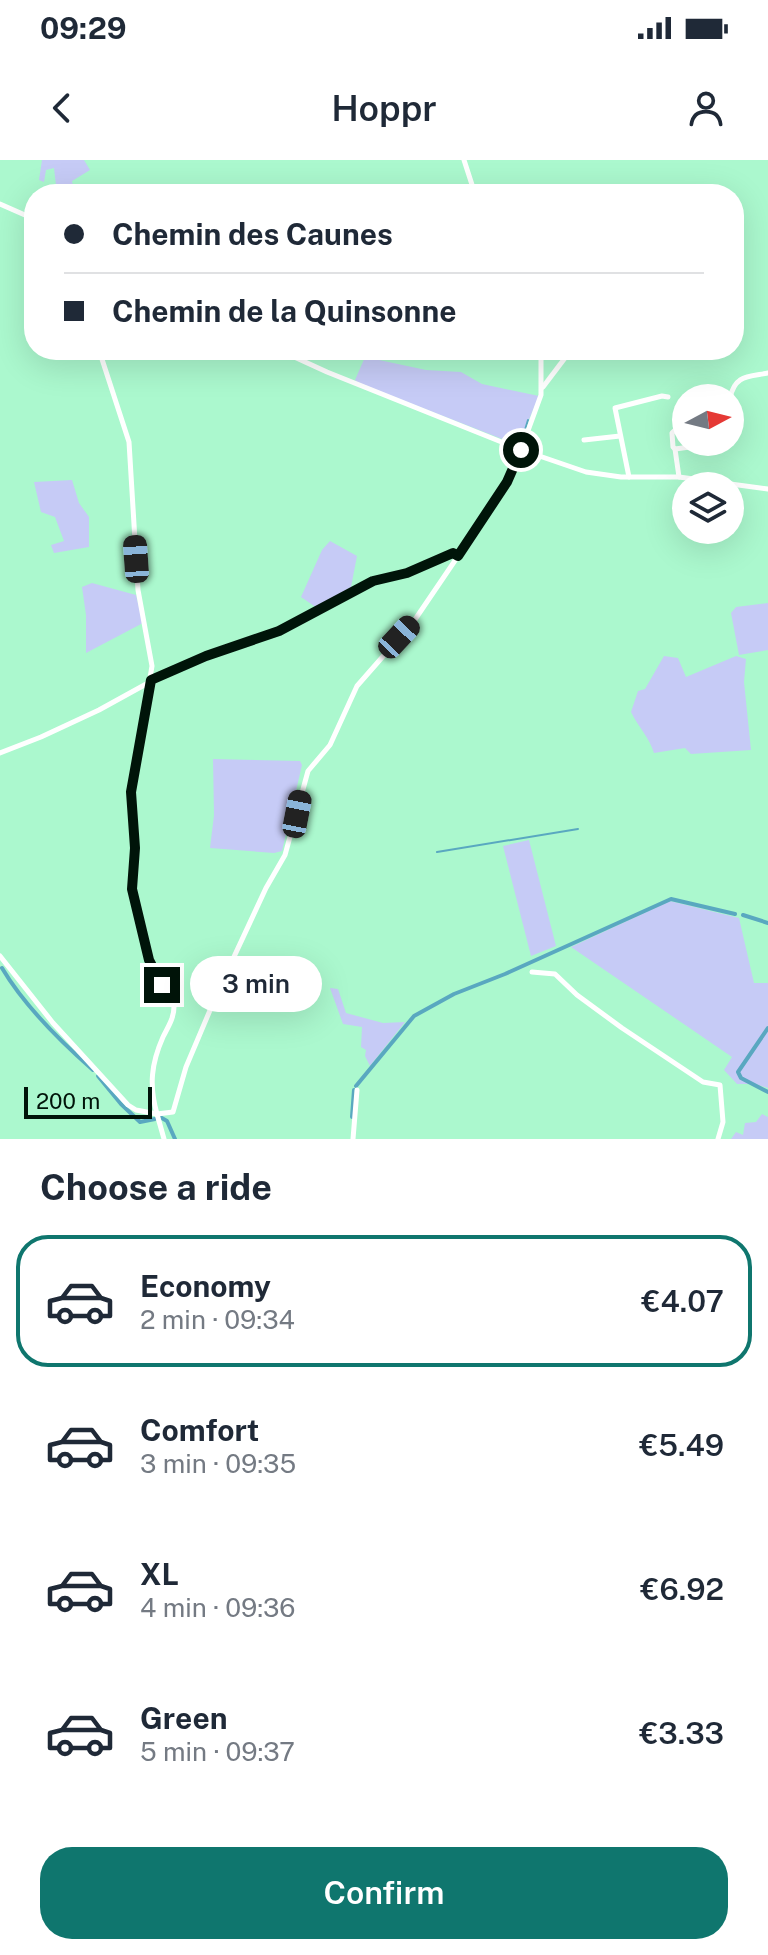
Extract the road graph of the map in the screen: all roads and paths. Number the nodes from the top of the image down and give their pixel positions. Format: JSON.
{"nodes":[{"id":1,"x":464,"y":160,"type":"edge"},
{"id":2,"x":472,"y":184,"type":"edge"},
{"id":3,"x":0,"y":204,"type":"edge"},
{"id":4,"x":24,"y":215,"type":"edge"},
{"id":5,"x":102,"y":360,"type":"edge"},
{"id":6,"x":301,"y":360,"type":"edge"},
{"id":7,"x":541,"y":360,"type":"edge"},
{"id":8,"x":564,"y":360,"type":"edge"},
{"id":9,"x":768,"y":373,"type":"edge"},
{"id":10,"x":734,"y":384,"type":"edge"},
{"id":11,"x":542,"y":388,"type":"junction"},
{"id":12,"x":668,"y":397,"type":"dead end"},
{"id":13,"x":620,"y":436,"type":"junction"},
{"id":14,"x":584,"y":440,"type":"dead end"},
{"id":15,"x":520,"y":449,"type":"junction"},
{"id":16,"x":629,"y":477,"type":"junction"},
{"id":17,"x":672,"y":477,"type":"edge"},
{"id":18,"x":744,"y":486,"type":"edge"},
{"id":19,"x":768,"y":489,"type":"edge"},
{"id":20,"x":458,"y":556,"type":"junction"},
{"id":21,"x":151,"y":680,"type":"junction"},
{"id":22,"x":0,"y":753,"type":"edge"},
{"id":23,"x":0,"y":956,"type":"edge"},
{"id":24,"x":532,"y":972,"type":"dead end"},
{"id":25,"x":357,"y":1090,"type":"dead end"},
{"id":26,"x":157,"y":1114,"type":"junction"},
{"id":27,"x":164,"y":1139,"type":"edge"},
{"id":28,"x":353,"y":1139,"type":"edge"},
{"id":29,"x":718,"y":1139,"type":"edge"}],
"edges":[{"from":1,"to":2,"type":"street"},
{"from":3,"to":4,"type":"street"},
{"from":5,"to":21,"type":"street"},
{"from":6,"to":15,"type":"street"},
{"from":7,"to":11,"type":"street"},
{"from":8,"to":11,"type":"street"},
{"from":9,"to":10,"type":"street"},
{"from":11,"to":15,"type":"street"},
{"from":12,"to":13,"type":"street"},
{"from":13,"to":14,"type":"street"},
{"from":13,"to":16,"type":"street"},
{"from":15,"to":16,"type":"street"},
{"from":15,"to":20,"type":"street"},
{"from":16,"to":17,"type":"street"},
{"from":18,"to":19,"type":"street"},
{"from":20,"to":21,"type":"street"},
{"from":20,"to":26,"type":"street"},
{"from":21,"to":22,"type":"street"},
{"from":21,"to":26,"type":"street"},
{"from":23,"to":26,"type":"street"},
{"from":24,"to":29,"type":"street"},
{"from":25,"to":28,"type":"street"},
{"from":26,"to":27,"type":"street"}]}
